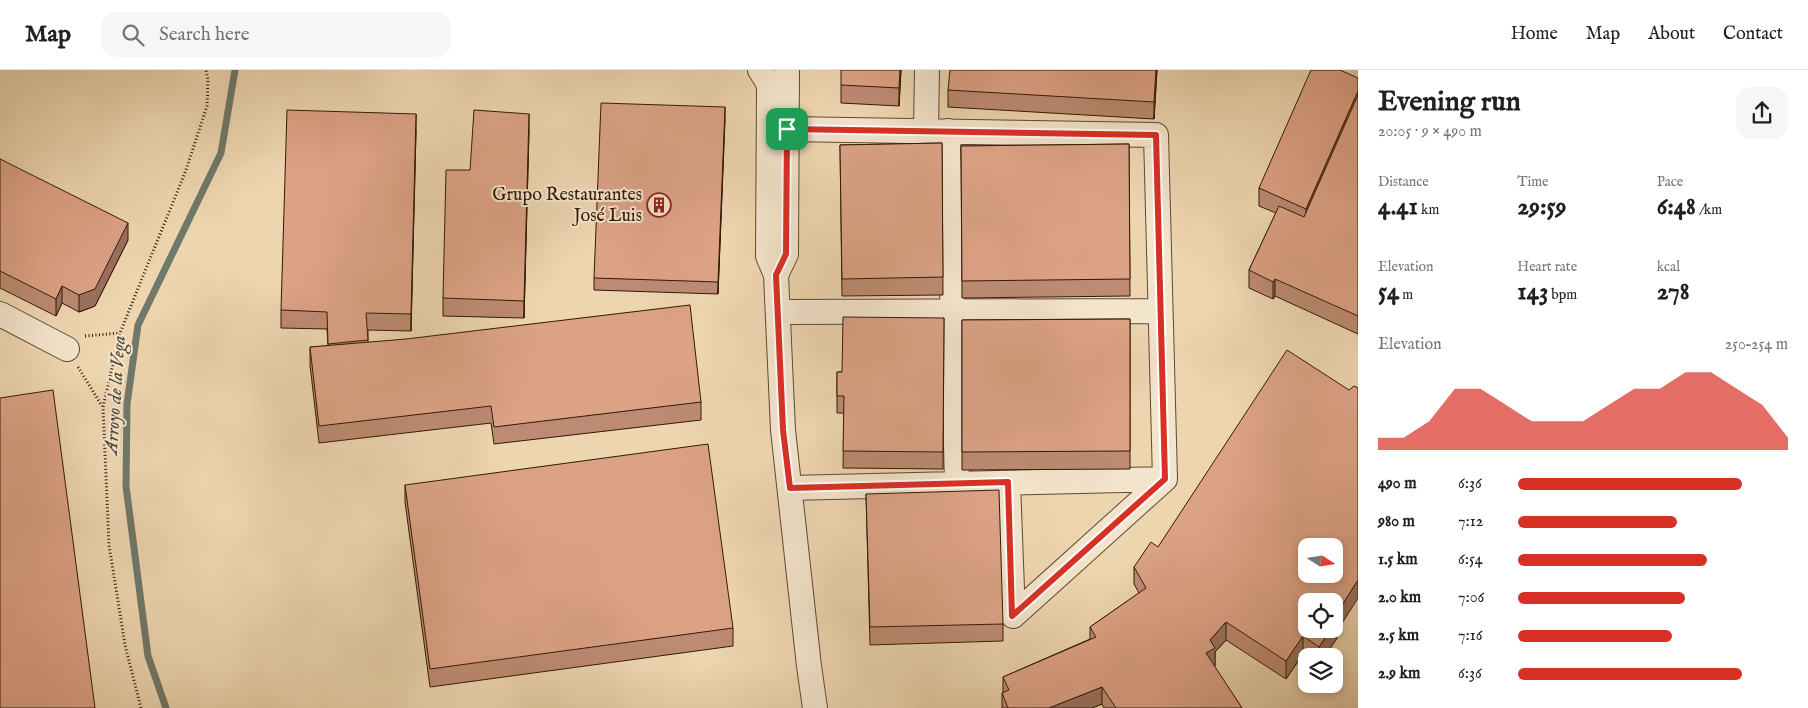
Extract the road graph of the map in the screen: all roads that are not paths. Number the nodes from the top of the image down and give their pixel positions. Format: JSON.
{"nodes":[{"id":1,"x":760,"y":70,"type":"edge"},
{"id":2,"x":787,"y":70,"type":"edge"},
{"id":3,"x":928,"y":70,"type":"edge"},
{"id":4,"x":787,"y":129,"type":"junction"},
{"id":5,"x":937,"y":131,"type":"junction"},
{"id":6,"x":776,"y":275,"type":"junction"},
{"id":7,"x":1160,"y":310,"type":"junction"},
{"id":8,"x":778,"y":312,"type":"junction"},
{"id":9,"x":952,"y":312,"type":"junction"},
{"id":10,"x":0,"y":314,"type":"edge"},
{"id":11,"x":74,"y":343,"type":"road end"},
{"id":12,"x":1165,"y":479,"type":"junction"},
{"id":13,"x":1008,"y":482,"type":"junction"},
{"id":14,"x":956,"y":484,"type":"junction"},
{"id":15,"x":790,"y":488,"type":"junction"},
{"id":16,"x":815,"y":708,"type":"edge"}],
"edges":[{"from":1,"to":6,"type":"street"},
{"from":2,"to":4,"type":"street"},
{"from":3,"to":5,"type":"street"},
{"from":4,"to":5,"type":"street"},
{"from":4,"to":6,"type":"street"},
{"from":5,"to":7,"type":"street"},
{"from":5,"to":9,"type":"street"},
{"from":6,"to":8,"type":"street"},
{"from":7,"to":9,"type":"street"},
{"from":7,"to":12,"type":"street"},
{"from":8,"to":9,"type":"street"},
{"from":8,"to":15,"type":"street"},
{"from":9,"to":14,"type":"street"},
{"from":10,"to":11,"type":"street"},
{"from":12,"to":13,"type":"street"},
{"from":12,"to":13,"type":"street"},
{"from":13,"to":14,"type":"street"},
{"from":14,"to":15,"type":"street"},
{"from":15,"to":16,"type":"street"}]}
